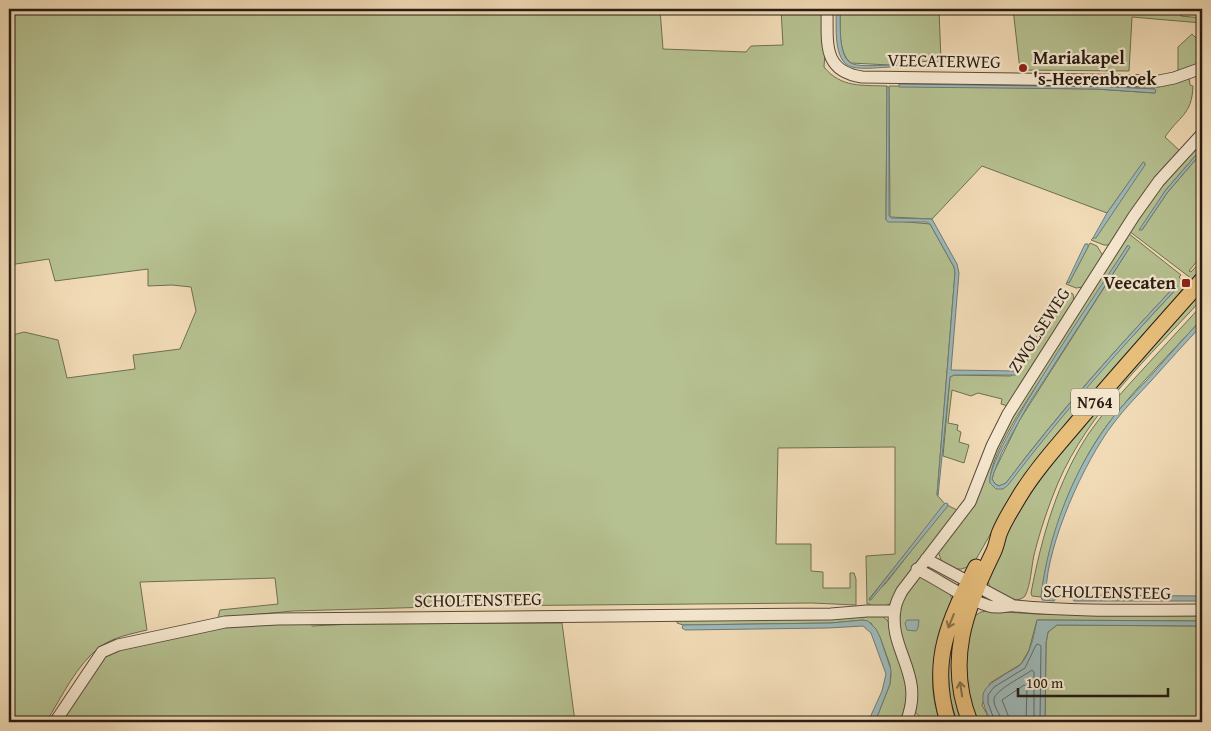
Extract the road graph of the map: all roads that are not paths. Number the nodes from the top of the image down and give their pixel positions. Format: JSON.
{"nodes":[{"id":1,"x":827,"y":9,"type":"edge"},
{"id":2,"x":1202,"y":68,"type":"edge"},
{"id":3,"x":1202,"y":134,"type":"edge"},
{"id":4,"x":1202,"y":280,"type":"edge"},
{"id":5,"x":926,"y":559,"type":"junction"},
{"id":6,"x":917,"y":569,"type":"junction"},
{"id":7,"x":970,"y":591,"type":"junction"},
{"id":8,"x":1202,"y":610,"type":"edge"},
{"id":9,"x":894,"y":611,"type":"junction"},
{"id":10,"x":55,"y":722,"type":"edge"},
{"id":11,"x":906,"y":722,"type":"edge"},
{"id":12,"x":948,"y":722,"type":"edge"},
{"id":13,"x":970,"y":722,"type":"edge"}],
"edges":[{"from":1,"to":2,"type":"street","name":"VEECATERWEG"},
{"from":3,"to":5,"type":"street","name":"ZWOLSEWEG"},
{"from":4,"to":7,"type":"main road","number":"N764"},
{"from":5,"to":6,"type":"street"},
{"from":5,"to":7,"type":"street","name":"SCHOLTENSTEEG"},
{"from":6,"to":7,"type":"street","name":"SCHOLTENSTEEG"},
{"from":6,"to":9,"type":"street"},
{"from":7,"to":8,"type":"street","name":"SCHOLTENSTEEG"},
{"from":7,"to":12,"type":"main road","number":"N764","one_way":true},
{"from":13,"to":7,"type":"main road","number":"N764","one_way":true},
{"from":9,"to":10,"type":"street","name":"SCHOLTENSTEEG"},
{"from":9,"to":11,"type":"street"}]}
